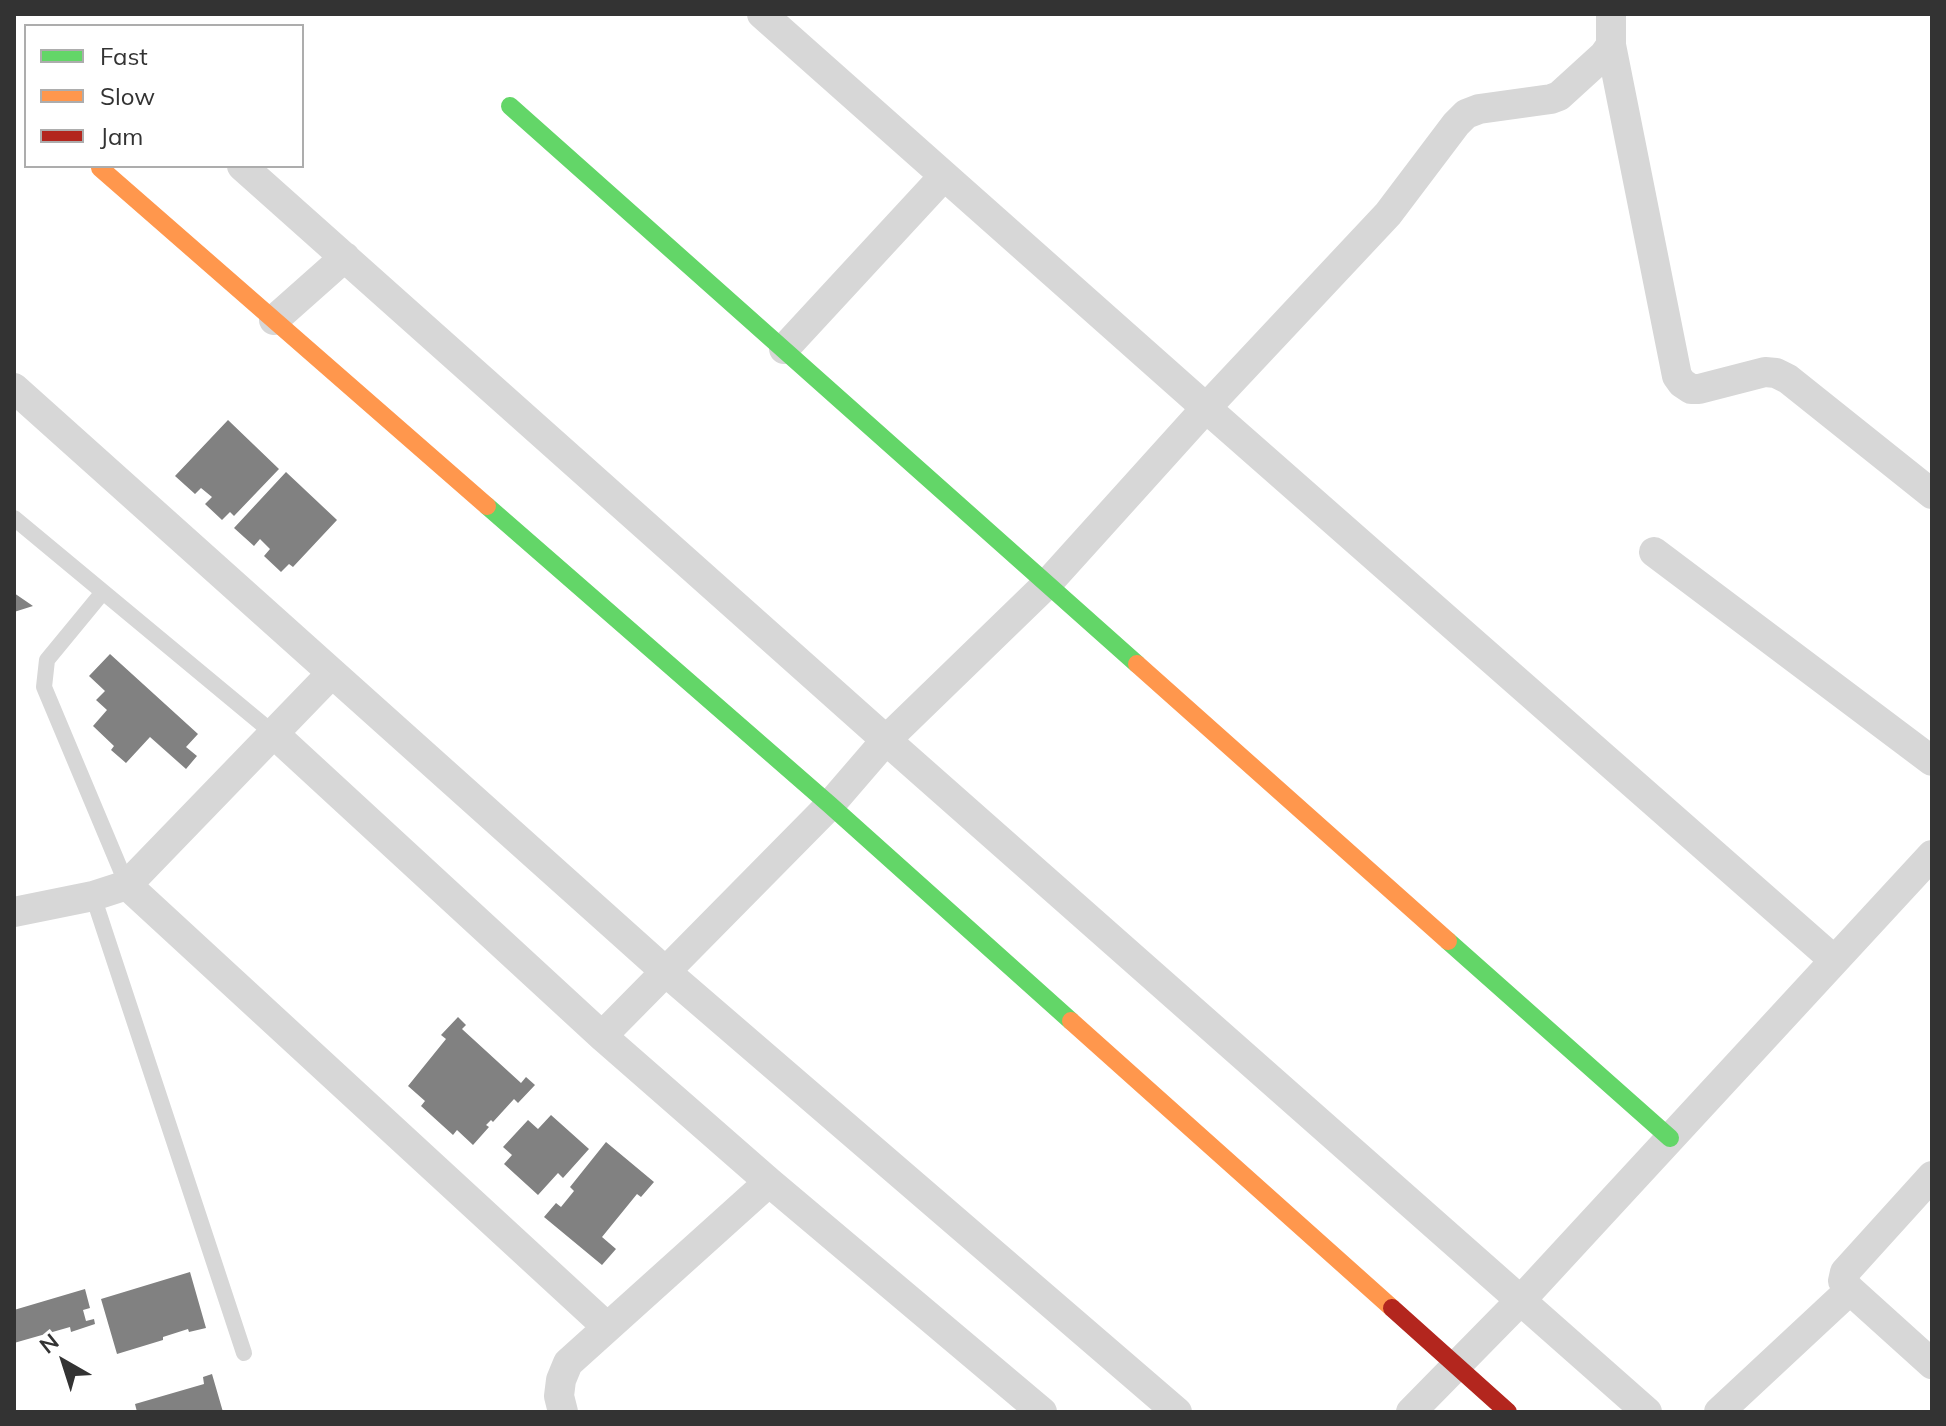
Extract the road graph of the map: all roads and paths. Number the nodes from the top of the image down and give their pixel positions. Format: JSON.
{"nodes":[{"id":1,"x":762,"y":14,"type":"edge"},
{"id":2,"x":1611,"y":14,"type":"edge"},
{"id":3,"x":1611,"y":45,"type":"junction"},
{"id":4,"x":510,"y":106,"type":"dead end"},
{"id":5,"x":100,"y":168,"type":"dead end"},
{"id":6,"x":244,"y":168,"type":"edge"},
{"id":7,"x":944,"y":176,"type":"junction"},
{"id":8,"x":345,"y":257,"type":"junction"},
{"id":9,"x":274,"y":320,"type":"junction"},
{"id":10,"x":784,"y":349,"type":"junction"},
{"id":11,"x":14,"y":388,"type":"edge"},
{"id":12,"x":1206,"y":408,"type":"junction"},
{"id":13,"x":1932,"y":494,"type":"edge"},
{"id":14,"x":14,"y":518,"type":"edge"},
{"id":15,"x":1654,"y":552,"type":"dead end"},
{"id":16,"x":1048,"y":583,"type":"junction"},
{"id":17,"x":103,"y":592,"type":"junction"},
{"id":18,"x":332,"y":673,"type":"junction"},
{"id":19,"x":273,"y":733,"type":"junction"},
{"id":20,"x":886,"y":740,"type":"junction"},
{"id":21,"x":1932,"y":761,"type":"edge"},
{"id":22,"x":830,"y":805,"type":"junction"},
{"id":23,"x":1932,"y":855,"type":"edge"},
{"id":24,"x":127,"y":885,"type":"junction"},
{"id":25,"x":93,"y":896,"type":"junction"},
{"id":26,"x":14,"y":912,"type":"edge"},
{"id":27,"x":1834,"y":960,"type":"junction"},
{"id":28,"x":666,"y":972,"type":"junction"},
{"id":29,"x":602,"y":1036,"type":"junction"},
{"id":30,"x":1670,"y":1138,"type":"junction"},
{"id":31,"x":1932,"y":1176,"type":"edge"},
{"id":32,"x":769,"y":1182,"type":"junction"},
{"id":33,"x":1850,"y":1290,"type":"junction"},
{"id":34,"x":1520,"y":1301,"type":"junction"},
{"id":35,"x":607,"y":1327,"type":"junction"},
{"id":36,"x":244,"y":1353,"type":"dead end"},
{"id":37,"x":1932,"y":1364,"type":"edge"},
{"id":38,"x":1455,"y":1366,"type":"junction"},
{"id":39,"x":563,"y":1412,"type":"edge"},
{"id":40,"x":1042,"y":1412,"type":"edge"},
{"id":41,"x":1177,"y":1412,"type":"edge"},
{"id":42,"x":1411,"y":1412,"type":"edge"},
{"id":43,"x":1508,"y":1412,"type":"edge"},
{"id":44,"x":1647,"y":1412,"type":"edge"},
{"id":45,"x":1719,"y":1412,"type":"edge"}],
"edges":[{"from":1,"to":7,"type":"street"},
{"from":2,"to":3,"type":"street"},
{"from":3,"to":12,"type":"street"},
{"from":3,"to":13,"type":"street"},
{"from":4,"to":10,"type":"street"},
{"from":5,"to":9,"type":"street"},
{"from":6,"to":8,"type":"street"},
{"from":7,"to":10,"type":"street"},
{"from":7,"to":12,"type":"street"},
{"from":8,"to":9,"type":"street"},
{"from":8,"to":20,"type":"street"},
{"from":9,"to":22,"type":"street"},
{"from":10,"to":16,"type":"street"},
{"from":11,"to":18,"type":"street"},
{"from":12,"to":16,"type":"street"},
{"from":12,"to":27,"type":"street"},
{"from":14,"to":17,"type":"lane"},
{"from":15,"to":21,"type":"street"},
{"from":16,"to":20,"type":"street"},
{"from":16,"to":30,"type":"street"},
{"from":17,"to":19,"type":"lane"},
{"from":17,"to":24,"type":"lane"},
{"from":18,"to":19,"type":"street"},
{"from":18,"to":28,"type":"street"},
{"from":19,"to":24,"type":"street"},
{"from":19,"to":29,"type":"street"},
{"from":20,"to":22,"type":"street"},
{"from":20,"to":34,"type":"street"},
{"from":22,"to":28,"type":"street"},
{"from":22,"to":38,"type":"street"},
{"from":23,"to":27,"type":"street"},
{"from":24,"to":25,"type":"street"},
{"from":24,"to":35,"type":"street"},
{"from":25,"to":26,"type":"street"},
{"from":25,"to":36,"type":"lane"},
{"from":27,"to":30,"type":"street"},
{"from":28,"to":29,"type":"street"},
{"from":28,"to":41,"type":"street"},
{"from":29,"to":32,"type":"street"},
{"from":30,"to":34,"type":"street"},
{"from":31,"to":33,"type":"street"},
{"from":32,"to":35,"type":"street"},
{"from":32,"to":40,"type":"street"},
{"from":33,"to":37,"type":"street"},
{"from":33,"to":45,"type":"street"},
{"from":34,"to":38,"type":"street"},
{"from":34,"to":44,"type":"street"},
{"from":35,"to":39,"type":"street"},
{"from":38,"to":42,"type":"street"},
{"from":38,"to":43,"type":"street"}]}
